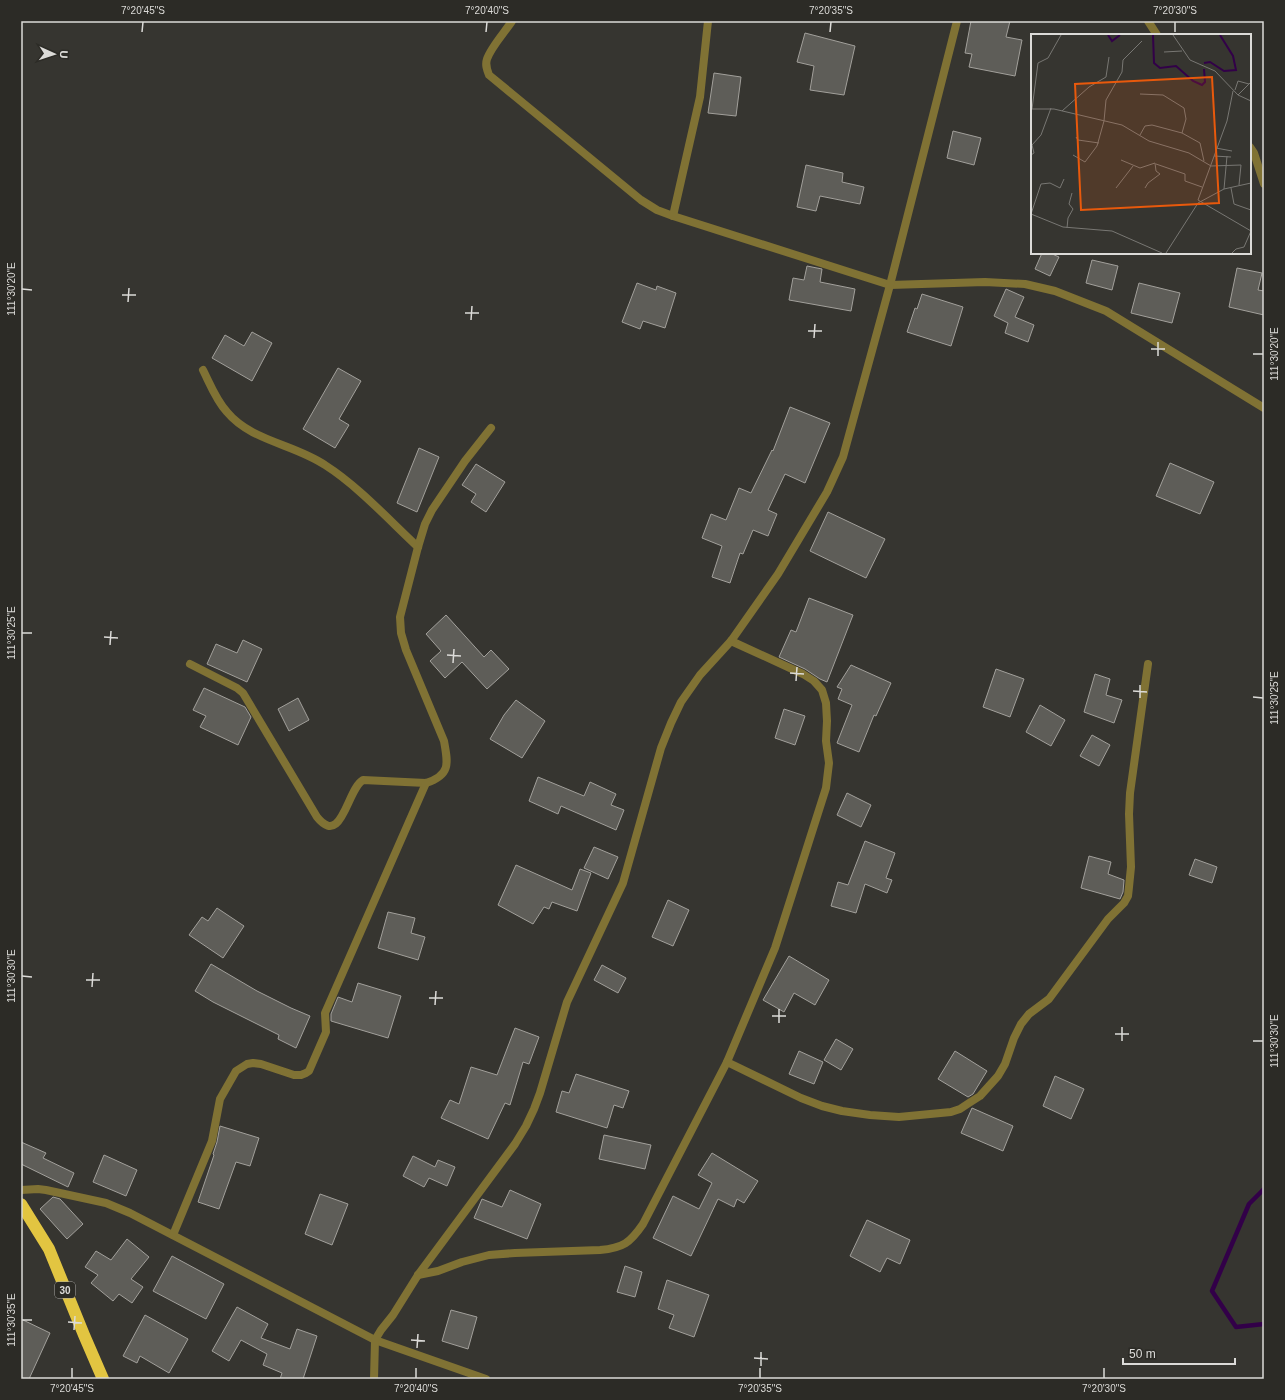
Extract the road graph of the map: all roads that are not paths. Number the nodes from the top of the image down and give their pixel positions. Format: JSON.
{"nodes":[{"id":1,"x":512,"y":21,"type":"edge"},
{"id":2,"x":708,"y":21,"type":"edge"},
{"id":3,"x":958,"y":21,"type":"edge"},
{"id":4,"x":1148,"y":21,"type":"edge"},
{"id":5,"x":1156,"y":34,"type":"edge"},
{"id":6,"x":1251,"y":148,"type":"edge"},
{"id":7,"x":1264,"y":184,"type":"edge"},
{"id":8,"x":673,"y":216,"type":"junction"},
{"id":9,"x":890,"y":284,"type":"junction"},
{"id":10,"x":204,"y":370,"type":"dead end"},
{"id":11,"x":1264,"y":408,"type":"edge"},
{"id":12,"x":491,"y":428,"type":"dead end"},
{"id":13,"x":418,"y":547,"type":"junction"},
{"id":14,"x":730,"y":642,"type":"junction"},
{"id":15,"x":190,"y":664,"type":"dead end"},
{"id":16,"x":1148,"y":664,"type":"dead end"},
{"id":17,"x":426,"y":783,"type":"junction"},
{"id":18,"x":727,"y":1062,"type":"junction"},
{"id":19,"x":21,"y":1190,"type":"edge"},
{"id":20,"x":21,"y":1204,"type":"edge"},
{"id":21,"x":173,"y":1235,"type":"junction"},
{"id":22,"x":418,"y":1275,"type":"junction"},
{"id":23,"x":375,"y":1340,"type":"junction"},
{"id":24,"x":477,"y":1377,"type":"edge"},
{"id":25,"x":104,"y":1379,"type":"edge"},
{"id":26,"x":374,"y":1379,"type":"edge"},
{"id":27,"x":486,"y":1379,"type":"edge"}],
"edges":[{"from":1,"to":8,"type":"street"},
{"from":2,"to":8,"type":"street"},
{"from":3,"to":9,"type":"street"},
{"from":4,"to":5,"type":"street"},
{"from":6,"to":7,"type":"street"},
{"from":8,"to":9,"type":"street"},
{"from":9,"to":11,"type":"street"},
{"from":9,"to":14,"type":"street"},
{"from":10,"to":13,"type":"street"},
{"from":12,"to":13,"type":"street"},
{"from":13,"to":17,"type":"street"},
{"from":14,"to":18,"type":"street"},
{"from":14,"to":22,"type":"street"},
{"from":15,"to":17,"type":"street"},
{"from":16,"to":18,"type":"street"},
{"from":17,"to":21,"type":"street"},
{"from":18,"to":22,"type":"street"},
{"from":19,"to":21,"type":"street"},
{"from":20,"to":25,"type":"highway","number":"30"},
{"from":21,"to":23,"type":"street"},
{"from":22,"to":23,"type":"street"},
{"from":23,"to":24,"type":"street"},
{"from":23,"to":26,"type":"street"},
{"from":24,"to":27,"type":"street"}]}
